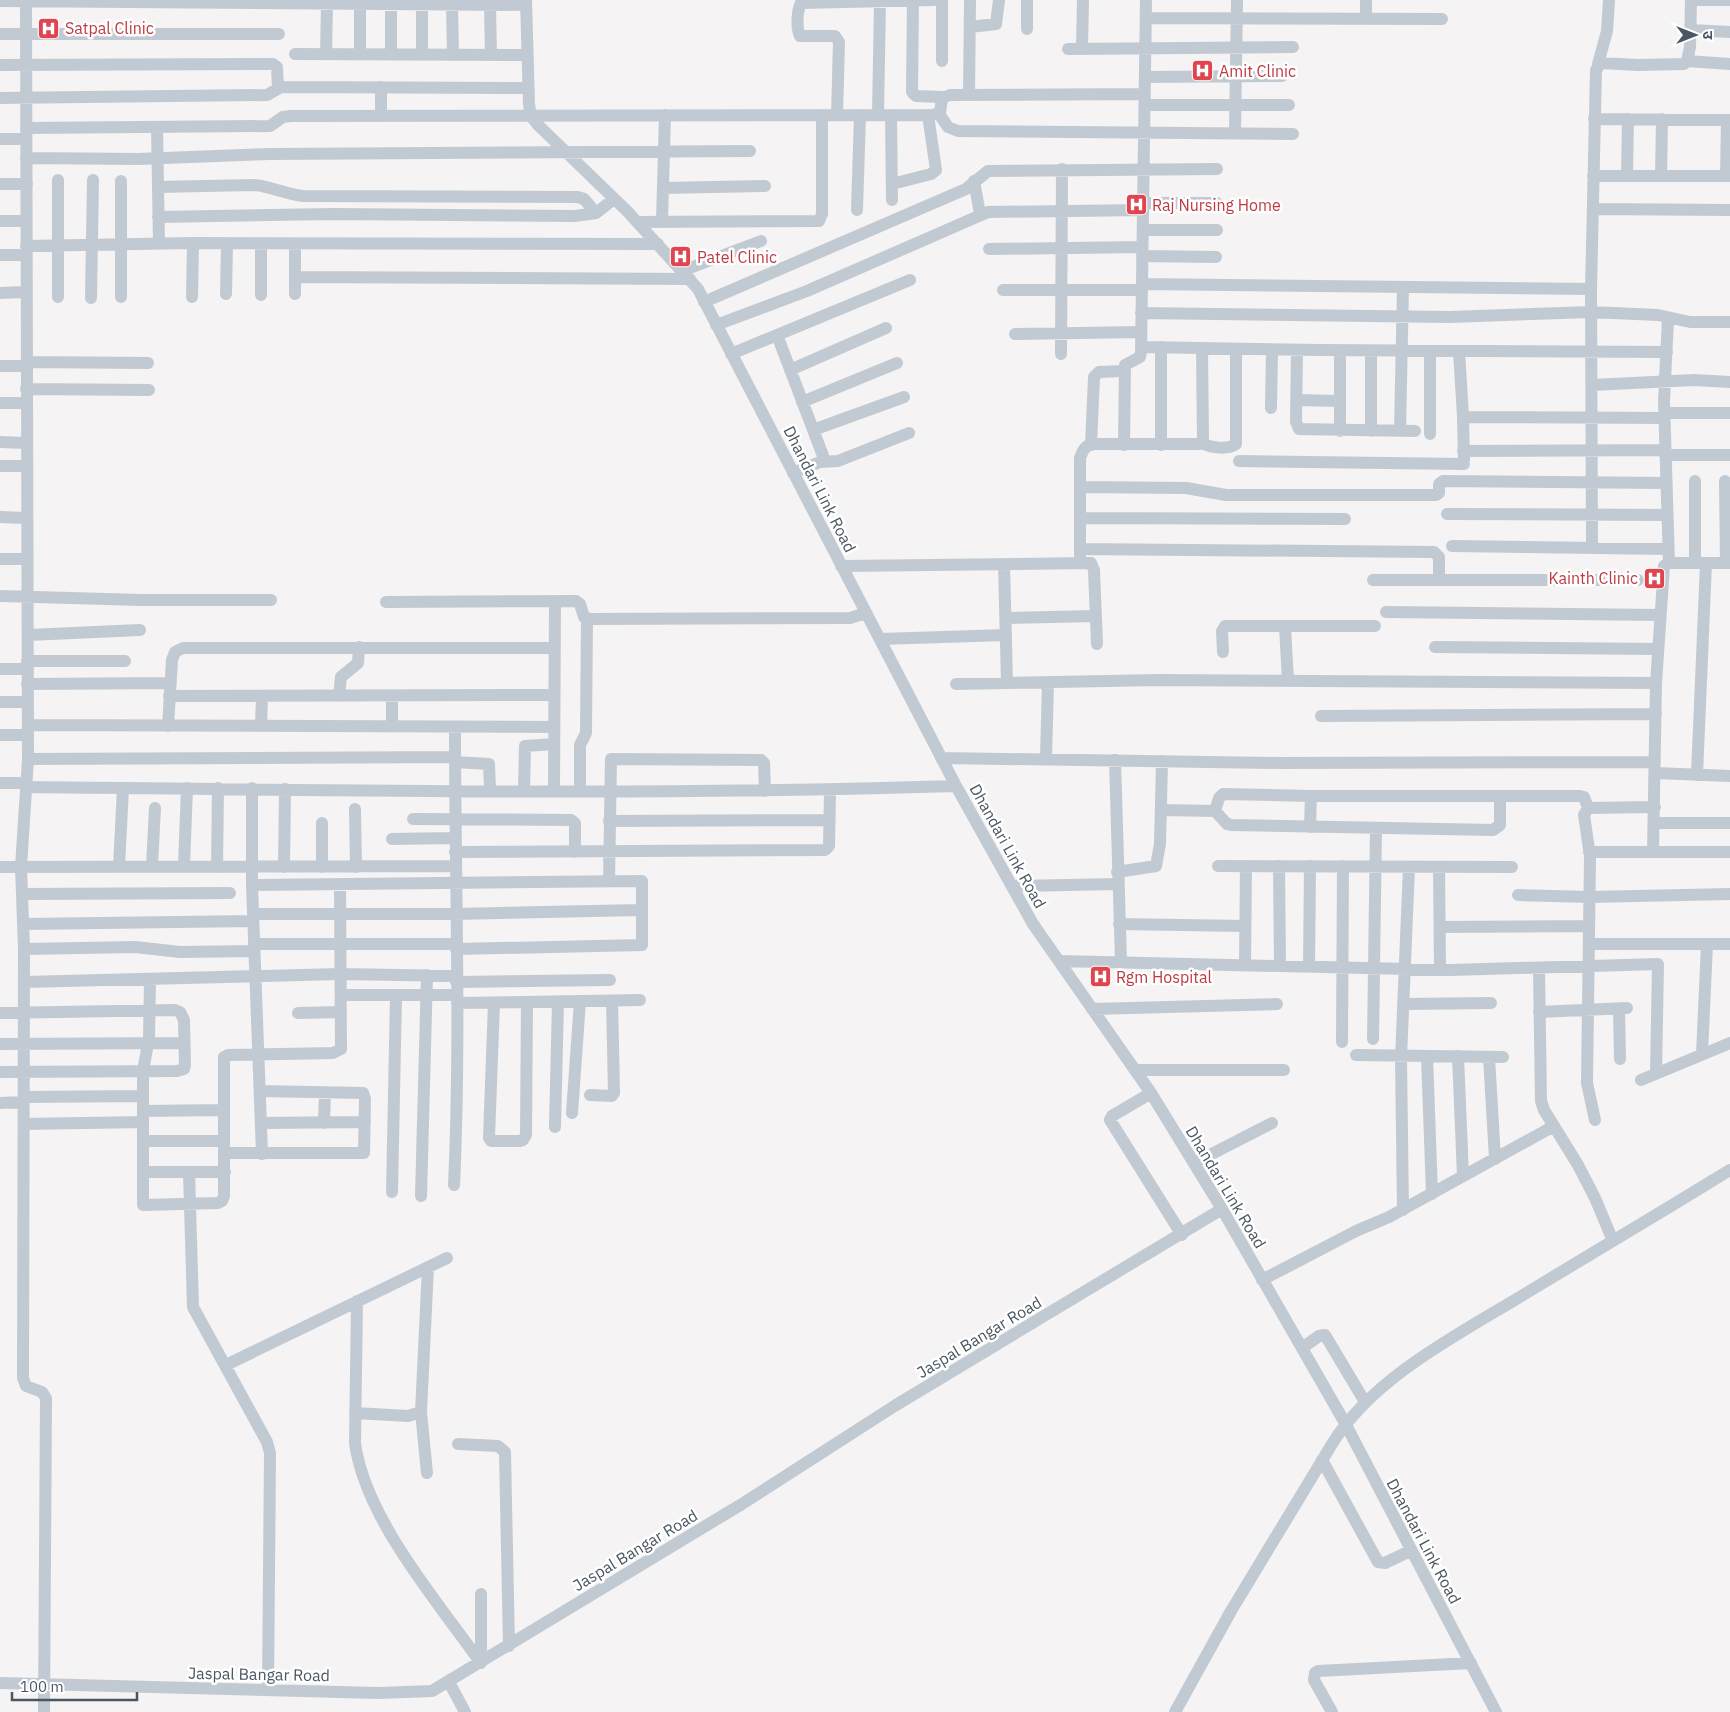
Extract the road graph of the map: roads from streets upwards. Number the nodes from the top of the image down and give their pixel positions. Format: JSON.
{"nodes":[{"id":1,"x":913,"y":0,"type":"edge"},
{"id":2,"x":934,"y":0,"type":"edge"},
{"id":3,"x":942,"y":0,"type":"edge"},
{"id":4,"x":970,"y":0,"type":"edge"},
{"id":5,"x":999,"y":0,"type":"edge"},
{"id":6,"x":1027,"y":0,"type":"edge"},
{"id":7,"x":1083,"y":0,"type":"edge"},
{"id":8,"x":1146,"y":0,"type":"edge"},
{"id":9,"x":1237,"y":0,"type":"edge"},
{"id":10,"x":1366,"y":0,"type":"edge"},
{"id":11,"x":1609,"y":0,"type":"edge"},
{"id":12,"x":1730,"y":0,"type":"edge"},
{"id":13,"x":0,"y":1,"type":"edge"},
{"id":14,"x":26,"y":1,"type":"edge"},
{"id":15,"x":880,"y":1,"type":"edge"},
{"id":16,"x":526,"y":2,"type":"edge"},
{"id":17,"x":327,"y":4,"type":"junction"},
{"id":18,"x":360,"y":5,"type":"junction"},
{"id":19,"x":392,"y":5,"type":"junction"},
{"id":20,"x":452,"y":5,"type":"junction"},
{"id":21,"x":490,"y":5,"type":"junction"},
{"id":22,"x":422,"y":6,"type":"junction"},
{"id":23,"x":1146,"y":18,"type":"junction"},
{"id":24,"x":1237,"y":18,"type":"junction"},
{"id":25,"x":1366,"y":18,"type":"junction"},
{"id":26,"x":1442,"y":19,"type":"dead end"},
{"id":27,"x":970,"y":27,"type":"junction"},
{"id":28,"x":1027,"y":30,"type":"dead end"},
{"id":29,"x":1691,"y":30,"type":"junction"},
{"id":30,"x":1730,"y":32,"type":"edge"},
{"id":31,"x":0,"y":34,"type":"edge"},
{"id":32,"x":26,"y":34,"type":"junction"},
{"id":33,"x":279,"y":34,"type":"dead end"},
{"id":34,"x":1293,"y":47,"type":"dead end"},
{"id":35,"x":1146,"y":48,"type":"junction"},
{"id":36,"x":1236,"y":48,"type":"junction"},
{"id":37,"x":1068,"y":49,"type":"dead end"},
{"id":38,"x":1082,"y":49,"type":"junction"},
{"id":39,"x":295,"y":54,"type":"dead end"},
{"id":40,"x":326,"y":54,"type":"junction"},
{"id":41,"x":360,"y":54,"type":"junction"},
{"id":42,"x":391,"y":54,"type":"junction"},
{"id":43,"x":422,"y":54,"type":"junction"},
{"id":44,"x":453,"y":55,"type":"junction"},
{"id":45,"x":490,"y":55,"type":"junction"},
{"id":46,"x":526,"y":55,"type":"junction"},
{"id":47,"x":942,"y":61,"type":"dead end"},
{"id":48,"x":1687,"y":61,"type":"junction"},
{"id":49,"x":25,"y":64,"type":"junction"},
{"id":50,"x":1598,"y":64,"type":"junction"},
{"id":51,"x":1730,"y":64,"type":"edge"},
{"id":52,"x":0,"y":65,"type":"edge"},
{"id":53,"x":1282,"y":76,"type":"dead end"},
{"id":54,"x":1145,"y":77,"type":"junction"},
{"id":55,"x":1236,"y":77,"type":"junction"},
{"id":56,"x":278,"y":88,"type":"junction"},
{"id":57,"x":381,"y":88,"type":"junction"},
{"id":58,"x":528,"y":88,"type":"junction"},
{"id":59,"x":969,"y":95,"type":"junction"},
{"id":60,"x":943,"y":97,"type":"junction"},
{"id":61,"x":0,"y":98,"type":"edge"},
{"id":62,"x":26,"y":98,"type":"junction"},
{"id":63,"x":1145,"y":100,"type":"junction"},
{"id":64,"x":1235,"y":105,"type":"junction"},
{"id":65,"x":1289,"y":105,"type":"dead end"},
{"id":66,"x":822,"y":114,"type":"junction"},
{"id":67,"x":837,"y":114,"type":"junction"},
{"id":68,"x":665,"y":115,"type":"junction"},
{"id":69,"x":860,"y":115,"type":"junction"},
{"id":70,"x":878,"y":115,"type":"junction"},
{"id":71,"x":891,"y":115,"type":"junction"},
{"id":72,"x":933,"y":115,"type":"junction"},
{"id":73,"x":381,"y":116,"type":"junction"},
{"id":74,"x":531,"y":116,"type":"junction"},
{"id":75,"x":1594,"y":119,"type":"junction"},
{"id":76,"x":1628,"y":119,"type":"junction"},
{"id":77,"x":1662,"y":119,"type":"junction"},
{"id":78,"x":1728,"y":120,"type":"edge"},
{"id":79,"x":156,"y":127,"type":"junction"},
{"id":80,"x":1144,"y":131,"type":"junction"},
{"id":81,"x":1235,"y":133,"type":"junction"},
{"id":82,"x":26,"y":134,"type":"junction"},
{"id":83,"x":1293,"y":134,"type":"dead end"},
{"id":84,"x":0,"y":139,"type":"edge"},
{"id":85,"x":750,"y":151,"type":"dead end"},
{"id":86,"x":664,"y":152,"type":"junction"},
{"id":87,"x":566,"y":153,"type":"junction"},
{"id":88,"x":26,"y":158,"type":"junction"},
{"id":89,"x":156,"y":158,"type":"junction"},
{"id":90,"x":1144,"y":168,"type":"junction"},
{"id":91,"x":1217,"y":168,"type":"dead end"},
{"id":92,"x":1062,"y":169,"type":"junction"},
{"id":93,"x":1593,"y":176,"type":"junction"},
{"id":94,"x":1627,"y":176,"type":"junction"},
{"id":95,"x":1661,"y":176,"type":"junction"},
{"id":96,"x":1728,"y":176,"type":"edge"},
{"id":97,"x":58,"y":180,"type":"dead end"},
{"id":98,"x":93,"y":180,"type":"dead end"},
{"id":99,"x":121,"y":181,"type":"dead end"},
{"id":100,"x":974,"y":181,"type":"junction"},
{"id":101,"x":0,"y":184,"type":"edge"},
{"id":102,"x":27,"y":184,"type":"junction"},
{"id":103,"x":892,"y":184,"type":"junction"},
{"id":104,"x":765,"y":186,"type":"dead end"},
{"id":105,"x":158,"y":187,"type":"junction"},
{"id":106,"x":662,"y":188,"type":"junction"},
{"id":107,"x":614,"y":199,"type":"junction"},
{"id":108,"x":892,"y":200,"type":"dead end"},
{"id":109,"x":1217,"y":204,"type":"dead end"},
{"id":110,"x":1144,"y":207,"type":"junction"},
{"id":111,"x":1593,"y":209,"type":"junction"},
{"id":112,"x":857,"y":210,"type":"dead end"},
{"id":113,"x":1062,"y":210,"type":"junction"},
{"id":114,"x":1728,"y":210,"type":"dead end"},
{"id":115,"x":596,"y":213,"type":"junction"},
{"id":116,"x":980,"y":214,"type":"junction"},
{"id":117,"x":158,"y":217,"type":"junction"},
{"id":118,"x":0,"y":221,"type":"edge"},
{"id":119,"x":25,"y":221,"type":"junction"},
{"id":120,"x":637,"y":222,"type":"junction"},
{"id":121,"x":662,"y":222,"type":"junction"},
{"id":122,"x":1143,"y":230,"type":"junction"},
{"id":123,"x":1217,"y":230,"type":"dead end"},
{"id":124,"x":761,"y":241,"type":"dead end"},
{"id":125,"x":193,"y":243,"type":"junction"},
{"id":126,"x":121,"y":244,"type":"junction"},
{"id":127,"x":159,"y":244,"type":"junction"},
{"id":128,"x":227,"y":244,"type":"junction"},
{"id":129,"x":261,"y":244,"type":"junction"},
{"id":130,"x":294,"y":244,"type":"junction"},
{"id":131,"x":658,"y":244,"type":"junction"},
{"id":132,"x":58,"y":245,"type":"junction"},
{"id":133,"x":92,"y":245,"type":"junction"},
{"id":134,"x":1060,"y":248,"type":"junction"},
{"id":135,"x":989,"y":249,"type":"dead end"},
{"id":136,"x":26,"y":250,"type":"junction"},
{"id":137,"x":1142,"y":252,"type":"junction"},
{"id":138,"x":0,"y":255,"type":"edge"},
{"id":139,"x":1216,"y":257,"type":"dead end"},
{"id":140,"x":686,"y":275,"type":"junction"},
{"id":141,"x":295,"y":277,"type":"junction"},
{"id":142,"x":910,"y":280,"type":"dead end"},
{"id":143,"x":1142,"y":287,"type":"junction"},
{"id":144,"x":1403,"y":287,"type":"junction"},
{"id":145,"x":1591,"y":288,"type":"junction"},
{"id":146,"x":1003,"y":290,"type":"dead end"},
{"id":147,"x":1061,"y":291,"type":"junction"},
{"id":148,"x":25,"y":292,"type":"junction"},
{"id":149,"x":0,"y":293,"type":"edge"},
{"id":150,"x":226,"y":294,"type":"dead end"},
{"id":151,"x":295,"y":294,"type":"dead end"},
{"id":152,"x":261,"y":295,"type":"dead end"},
{"id":153,"x":58,"y":296,"type":"dead end"},
{"id":154,"x":121,"y":297,"type":"dead end"},
{"id":155,"x":192,"y":297,"type":"dead end"},
{"id":156,"x":91,"y":298,"type":"dead end"},
{"id":157,"x":704,"y":302,"type":"junction"},
{"id":158,"x":1592,"y":312,"type":"junction"},
{"id":159,"x":1141,"y":313,"type":"junction"},
{"id":160,"x":1402,"y":316,"type":"junction"},
{"id":161,"x":1668,"y":319,"type":"junction"},
{"id":162,"x":1730,"y":322,"type":"edge"},
{"id":163,"x":716,"y":325,"type":"junction"},
{"id":164,"x":886,"y":328,"type":"dead end"},
{"id":165,"x":1141,"y":332,"type":"junction"},
{"id":166,"x":1061,"y":333,"type":"junction"},
{"id":167,"x":1015,"y":334,"type":"dead end"},
{"id":168,"x":777,"y":336,"type":"junction"},
{"id":169,"x":1141,"y":347,"type":"junction"},
{"id":170,"x":1161,"y":347,"type":"junction"},
{"id":171,"x":1202,"y":348,"type":"junction"},
{"id":172,"x":1236,"y":349,"type":"junction"},
{"id":173,"x":1272,"y":350,"type":"junction"},
{"id":174,"x":1297,"y":350,"type":"junction"},
{"id":175,"x":1340,"y":350,"type":"junction"},
{"id":176,"x":1371,"y":351,"type":"junction"},
{"id":177,"x":1402,"y":351,"type":"junction"},
{"id":178,"x":1430,"y":351,"type":"junction"},
{"id":179,"x":1459,"y":351,"type":"junction"},
{"id":180,"x":1592,"y":351,"type":"junction"},
{"id":181,"x":1667,"y":352,"type":"junction"},
{"id":182,"x":732,"y":354,"type":"junction"},
{"id":183,"x":1061,"y":354,"type":"dead end"},
{"id":184,"x":148,"y":363,"type":"dead end"},
{"id":185,"x":897,"y":363,"type":"dead end"},
{"id":186,"x":26,"y":364,"type":"junction"},
{"id":187,"x":0,"y":366,"type":"edge"},
{"id":188,"x":790,"y":370,"type":"junction"},
{"id":189,"x":1124,"y":371,"type":"junction"},
{"id":190,"x":1730,"y":382,"type":"edge"},
{"id":191,"x":1665,"y":383,"type":"junction"},
{"id":192,"x":1592,"y":384,"type":"junction"},
{"id":193,"x":26,"y":389,"type":"junction"},
{"id":194,"x":149,"y":390,"type":"dead end"},
{"id":195,"x":904,"y":397,"type":"dead end"},
{"id":196,"x":1296,"y":400,"type":"junction"},
{"id":197,"x":1340,"y":400,"type":"junction"},
{"id":198,"x":802,"y":402,"type":"junction"},
{"id":199,"x":0,"y":403,"type":"edge"},
{"id":200,"x":26,"y":403,"type":"junction"},
{"id":201,"x":1270,"y":408,"type":"dead end"},
{"id":202,"x":1730,"y":413,"type":"edge"},
{"id":203,"x":1665,"y":415,"type":"junction"},
{"id":204,"x":1463,"y":417,"type":"junction"},
{"id":205,"x":1592,"y":417,"type":"junction"},
{"id":206,"x":813,"y":430,"type":"junction"},
{"id":207,"x":1340,"y":431,"type":"junction"},
{"id":208,"x":1371,"y":431,"type":"junction"},
{"id":209,"x":1400,"y":431,"type":"junction"},
{"id":210,"x":1415,"y":431,"type":"dead end"},
{"id":211,"x":909,"y":433,"type":"dead end"},
{"id":212,"x":1430,"y":434,"type":"dead end"},
{"id":213,"x":0,"y":442,"type":"edge"},
{"id":214,"x":26,"y":442,"type":"junction"},
{"id":215,"x":1202,"y":443,"type":"junction"},
{"id":216,"x":1091,"y":445,"type":"junction"},
{"id":217,"x":1124,"y":445,"type":"junction"},
{"id":218,"x":1161,"y":445,"type":"junction"},
{"id":219,"x":1593,"y":450,"type":"junction"},
{"id":220,"x":1665,"y":452,"type":"junction"},
{"id":221,"x":1730,"y":455,"type":"edge"},
{"id":222,"x":1464,"y":457,"type":"junction"},
{"id":223,"x":825,"y":461,"type":"junction"},
{"id":224,"x":1239,"y":461,"type":"dead end"},
{"id":225,"x":0,"y":466,"type":"edge"},
{"id":226,"x":26,"y":466,"type":"junction"},
{"id":227,"x":793,"y":473,"type":"junction"},
{"id":228,"x":1465,"y":481,"type":"junction"},
{"id":229,"x":1695,"y":481,"type":"dead end"},
{"id":230,"x":1725,"y":481,"type":"dead end"},
{"id":231,"x":1593,"y":482,"type":"junction"},
{"id":232,"x":1666,"y":483,"type":"junction"},
{"id":233,"x":1080,"y":487,"type":"junction"},
{"id":234,"x":1447,"y":514,"type":"dead end"},
{"id":235,"x":1593,"y":515,"type":"junction"},
{"id":236,"x":1667,"y":515,"type":"junction"},
{"id":237,"x":0,"y":517,"type":"edge"},
{"id":238,"x":26,"y":518,"type":"junction"},
{"id":239,"x":1080,"y":518,"type":"junction"},
{"id":240,"x":1345,"y":519,"type":"dead end"},
{"id":241,"x":1452,"y":546,"type":"dead end"},
{"id":242,"x":1592,"y":548,"type":"junction"},
{"id":243,"x":1080,"y":549,"type":"junction"},
{"id":244,"x":1668,"y":549,"type":"junction"},
{"id":245,"x":0,"y":559,"type":"edge"},
{"id":246,"x":26,"y":559,"type":"junction"},
{"id":247,"x":1080,"y":563,"type":"junction"},
{"id":248,"x":1669,"y":563,"type":"junction"},
{"id":249,"x":1701,"y":563,"type":"junction"},
{"id":250,"x":1728,"y":563,"type":"edge"},
{"id":251,"x":1004,"y":564,"type":"junction"},
{"id":252,"x":841,"y":566,"type":"junction"},
{"id":253,"x":1373,"y":580,"type":"dead end"},
{"id":254,"x":1439,"y":580,"type":"junction"},
{"id":255,"x":1638,"y":580,"type":"dead end"},
{"id":256,"x":0,"y":596,"type":"edge"},
{"id":257,"x":27,"y":596,"type":"junction"},
{"id":258,"x":271,"y":600,"type":"dead end"},
{"id":259,"x":555,"y":601,"type":"junction"},
{"id":260,"x":386,"y":602,"type":"dead end"},
{"id":261,"x":1386,"y":612,"type":"dead end"},
{"id":262,"x":866,"y":613,"type":"junction"},
{"id":263,"x":1660,"y":615,"type":"junction"},
{"id":264,"x":1096,"y":616,"type":"junction"},
{"id":265,"x":1006,"y":618,"type":"junction"},
{"id":266,"x":587,"y":619,"type":"junction"},
{"id":267,"x":1374,"y":626,"type":"dead end"},
{"id":268,"x":1285,"y":627,"type":"junction"},
{"id":269,"x":140,"y":630,"type":"dead end"},
{"id":270,"x":28,"y":635,"type":"junction"},
{"id":271,"x":1006,"y":635,"type":"junction"},
{"id":272,"x":880,"y":639,"type":"junction"},
{"id":273,"x":1097,"y":644,"type":"dead end"},
{"id":274,"x":359,"y":647,"type":"junction"},
{"id":275,"x":1435,"y":647,"type":"dead end"},
{"id":276,"x":554,"y":648,"type":"junction"},
{"id":277,"x":1658,"y":649,"type":"junction"},
{"id":278,"x":1222,"y":652,"type":"dead end"},
{"id":279,"x":125,"y":661,"type":"dead end"},
{"id":280,"x":27,"y":665,"type":"junction"},
{"id":281,"x":0,"y":670,"type":"edge"},
{"id":282,"x":1288,"y":681,"type":"junction"},
{"id":283,"x":1048,"y":682,"type":"junction"},
{"id":284,"x":1007,"y":683,"type":"junction"},
{"id":285,"x":1656,"y":683,"type":"junction"},
{"id":286,"x":27,"y":684,"type":"junction"},
{"id":287,"x":956,"y":684,"type":"dead end"},
{"id":288,"x":169,"y":690,"type":"junction"},
{"id":289,"x":554,"y":695,"type":"junction"},
{"id":290,"x":262,"y":696,"type":"junction"},
{"id":291,"x":339,"y":696,"type":"junction"},
{"id":292,"x":392,"y":696,"type":"junction"},
{"id":293,"x":0,"y":702,"type":"edge"},
{"id":294,"x":27,"y":702,"type":"junction"},
{"id":295,"x":1656,"y":714,"type":"junction"},
{"id":296,"x":1321,"y":716,"type":"dead end"},
{"id":297,"x":168,"y":726,"type":"junction"},
{"id":298,"x":261,"y":726,"type":"junction"},
{"id":299,"x":392,"y":726,"type":"junction"},
{"id":300,"x":554,"y":726,"type":"junction"},
{"id":301,"x":455,"y":727,"type":"junction"},
{"id":302,"x":28,"y":730,"type":"junction"},
{"id":303,"x":0,"y":735,"type":"edge"},
{"id":304,"x":554,"y":744,"type":"junction"},
{"id":305,"x":941,"y":758,"type":"junction"},
{"id":306,"x":28,"y":759,"type":"junction"},
{"id":307,"x":1046,"y":759,"type":"junction"},
{"id":308,"x":455,"y":760,"type":"junction"},
{"id":309,"x":1115,"y":760,"type":"junction"},
{"id":310,"x":1162,"y":761,"type":"junction"},
{"id":311,"x":1655,"y":767,"type":"junction"},
{"id":312,"x":1697,"y":775,"type":"junction"},
{"id":313,"x":1730,"y":776,"type":"edge"},
{"id":314,"x":0,"y":783,"type":"edge"},
{"id":315,"x":26,"y":785,"type":"junction"},
{"id":316,"x":956,"y":786,"type":"junction"},
{"id":317,"x":123,"y":788,"type":"junction"},
{"id":318,"x":187,"y":788,"type":"junction"},
{"id":319,"x":218,"y":788,"type":"junction"},
{"id":320,"x":252,"y":788,"type":"junction"},
{"id":321,"x":285,"y":788,"type":"junction"},
{"id":322,"x":455,"y":790,"type":"junction"},
{"id":323,"x":490,"y":790,"type":"junction"},
{"id":324,"x":524,"y":790,"type":"junction"},
{"id":325,"x":554,"y":790,"type":"junction"},
{"id":326,"x":580,"y":790,"type":"junction"},
{"id":327,"x":765,"y":790,"type":"junction"},
{"id":328,"x":830,"y":790,"type":"junction"},
{"id":329,"x":610,"y":791,"type":"junction"},
{"id":330,"x":1311,"y":796,"type":"junction"},
{"id":331,"x":1500,"y":796,"type":"junction"},
{"id":332,"x":1655,"y":807,"type":"junction"},
{"id":333,"x":155,"y":808,"type":"dead end"},
{"id":334,"x":1588,"y":808,"type":"junction"},
{"id":335,"x":355,"y":809,"type":"dead end"},
{"id":336,"x":1161,"y":810,"type":"junction"},
{"id":337,"x":1216,"y":811,"type":"junction"},
{"id":338,"x":413,"y":819,"type":"dead end"},
{"id":339,"x":456,"y":819,"type":"junction"},
{"id":340,"x":829,"y":820,"type":"junction"},
{"id":341,"x":609,"y":821,"type":"junction"},
{"id":342,"x":322,"y":823,"type":"dead end"},
{"id":343,"x":1654,"y":823,"type":"junction"},
{"id":344,"x":1730,"y":823,"type":"edge"},
{"id":345,"x":1310,"y":826,"type":"junction"},
{"id":346,"x":1376,"y":828,"type":"junction"},
{"id":347,"x":455,"y":838,"type":"junction"},
{"id":348,"x":392,"y":839,"type":"dead end"},
{"id":349,"x":455,"y":852,"type":"junction"},
{"id":350,"x":575,"y":852,"type":"junction"},
{"id":351,"x":609,"y":852,"type":"junction"},
{"id":352,"x":1589,"y":852,"type":"junction"},
{"id":353,"x":1653,"y":852,"type":"junction"},
{"id":354,"x":1730,"y":852,"type":"edge"},
{"id":355,"x":152,"y":866,"type":"junction"},
{"id":356,"x":184,"y":866,"type":"junction"},
{"id":357,"x":455,"y":866,"type":"junction"},
{"id":358,"x":1218,"y":866,"type":"dead end"},
{"id":359,"x":1246,"y":866,"type":"junction"},
{"id":360,"x":1279,"y":866,"type":"junction"},
{"id":361,"x":1310,"y":866,"type":"junction"},
{"id":362,"x":1343,"y":866,"type":"junction"},
{"id":363,"x":0,"y":867,"type":"edge"},
{"id":364,"x":21,"y":867,"type":"junction"},
{"id":365,"x":119,"y":867,"type":"junction"},
{"id":366,"x":217,"y":867,"type":"junction"},
{"id":367,"x":252,"y":867,"type":"junction"},
{"id":368,"x":284,"y":867,"type":"junction"},
{"id":369,"x":322,"y":867,"type":"junction"},
{"id":370,"x":356,"y":867,"type":"junction"},
{"id":371,"x":1376,"y":867,"type":"junction"},
{"id":372,"x":1409,"y":867,"type":"junction"},
{"id":373,"x":1440,"y":867,"type":"junction"},
{"id":374,"x":1512,"y":867,"type":"dead end"},
{"id":375,"x":1118,"y":878,"type":"junction"},
{"id":376,"x":609,"y":881,"type":"junction"},
{"id":377,"x":455,"y":883,"type":"junction"},
{"id":378,"x":340,"y":885,"type":"junction"},
{"id":379,"x":252,"y":886,"type":"junction"},
{"id":380,"x":1012,"y":886,"type":"junction"},
{"id":381,"x":230,"y":893,"type":"dead end"},
{"id":382,"x":22,"y":894,"type":"junction"},
{"id":383,"x":1730,"y":894,"type":"edge"},
{"id":384,"x":1518,"y":895,"type":"dead end"},
{"id":385,"x":1589,"y":897,"type":"junction"},
{"id":386,"x":641,"y":910,"type":"junction"},
{"id":387,"x":340,"y":913,"type":"junction"},
{"id":388,"x":455,"y":914,"type":"junction"},
{"id":389,"x":253,"y":918,"type":"junction"},
{"id":390,"x":24,"y":924,"type":"junction"},
{"id":391,"x":1120,"y":924,"type":"junction"},
{"id":392,"x":1245,"y":926,"type":"junction"},
{"id":393,"x":1589,"y":926,"type":"junction"},
{"id":394,"x":1440,"y":927,"type":"junction"},
{"id":395,"x":340,"y":944,"type":"junction"},
{"id":396,"x":1589,"y":944,"type":"junction"},
{"id":397,"x":1707,"y":944,"type":"junction"},
{"id":398,"x":1730,"y":944,"type":"edge"},
{"id":399,"x":456,"y":946,"type":"junction"},
{"id":400,"x":254,"y":947,"type":"junction"},
{"id":401,"x":24,"y":949,"type":"junction"},
{"id":402,"x":1059,"y":961,"type":"junction"},
{"id":403,"x":1121,"y":962,"type":"junction"},
{"id":404,"x":1245,"y":964,"type":"junction"},
{"id":405,"x":1280,"y":965,"type":"junction"},
{"id":406,"x":1309,"y":966,"type":"junction"},
{"id":407,"x":1344,"y":967,"type":"junction"},
{"id":408,"x":1373,"y":967,"type":"junction"},
{"id":409,"x":1588,"y":967,"type":"junction"},
{"id":410,"x":1406,"y":968,"type":"junction"},
{"id":411,"x":1440,"y":969,"type":"junction"},
{"id":412,"x":1539,"y":969,"type":"junction"},
{"id":413,"x":340,"y":974,"type":"junction"},
{"id":414,"x":427,"y":975,"type":"junction"},
{"id":415,"x":255,"y":976,"type":"junction"},
{"id":416,"x":150,"y":979,"type":"junction"},
{"id":417,"x":610,"y":980,"type":"dead end"},
{"id":418,"x":24,"y":982,"type":"junction"},
{"id":419,"x":456,"y":989,"type":"junction"},
{"id":420,"x":341,"y":995,"type":"junction"},
{"id":421,"x":427,"y":995,"type":"junction"},
{"id":422,"x":396,"y":996,"type":"junction"},
{"id":423,"x":580,"y":1000,"type":"junction"},
{"id":424,"x":640,"y":1000,"type":"dead end"},
{"id":425,"x":612,"y":1001,"type":"junction"},
{"id":426,"x":527,"y":1002,"type":"junction"},
{"id":427,"x":558,"y":1002,"type":"junction"},
{"id":428,"x":494,"y":1003,"type":"junction"},
{"id":429,"x":1492,"y":1003,"type":"dead end"},
{"id":430,"x":1278,"y":1004,"type":"dead end"},
{"id":431,"x":1404,"y":1004,"type":"junction"},
{"id":432,"x":150,"y":1009,"type":"junction"},
{"id":433,"x":1092,"y":1009,"type":"junction"},
{"id":434,"x":1588,"y":1010,"type":"junction"},
{"id":435,"x":24,"y":1012,"type":"junction"},
{"id":436,"x":341,"y":1012,"type":"junction"},
{"id":437,"x":1539,"y":1012,"type":"junction"},
{"id":438,"x":0,"y":1013,"type":"edge"},
{"id":439,"x":298,"y":1013,"type":"dead end"},
{"id":440,"x":1373,"y":1039,"type":"dead end"},
{"id":441,"x":148,"y":1042,"type":"junction"},
{"id":442,"x":1342,"y":1042,"type":"dead end"},
{"id":443,"x":184,"y":1043,"type":"junction"},
{"id":444,"x":1730,"y":1043,"type":"edge"},
{"id":445,"x":0,"y":1044,"type":"edge"},
{"id":446,"x":24,"y":1044,"type":"junction"},
{"id":447,"x":259,"y":1054,"type":"junction"},
{"id":448,"x":1702,"y":1054,"type":"junction"},
{"id":449,"x":1356,"y":1055,"type":"dead end"},
{"id":450,"x":1401,"y":1056,"type":"junction"},
{"id":451,"x":1427,"y":1056,"type":"junction"},
{"id":452,"x":1458,"y":1056,"type":"junction"},
{"id":453,"x":1489,"y":1057,"type":"junction"},
{"id":454,"x":1503,"y":1057,"type":"dead end"},
{"id":455,"x":1620,"y":1059,"type":"dead end"},
{"id":456,"x":1135,"y":1070,"type":"junction"},
{"id":457,"x":1284,"y":1070,"type":"dead end"},
{"id":458,"x":23,"y":1071,"type":"junction"},
{"id":459,"x":143,"y":1071,"type":"junction"},
{"id":460,"x":0,"y":1072,"type":"edge"},
{"id":461,"x":1656,"y":1073,"type":"junction"},
{"id":462,"x":1641,"y":1080,"type":"dead end"},
{"id":463,"x":260,"y":1091,"type":"junction"},
{"id":464,"x":325,"y":1092,"type":"junction"},
{"id":465,"x":1151,"y":1093,"type":"junction"},
{"id":466,"x":590,"y":1095,"type":"dead end"},
{"id":467,"x":143,"y":1096,"type":"junction"},
{"id":468,"x":24,"y":1100,"type":"junction"},
{"id":469,"x":0,"y":1102,"type":"edge"},
{"id":470,"x":223,"y":1110,"type":"junction"},
{"id":471,"x":572,"y":1113,"type":"dead end"},
{"id":472,"x":143,"y":1116,"type":"junction"},
{"id":473,"x":1595,"y":1120,"type":"dead end"},
{"id":474,"x":365,"y":1122,"type":"junction"},
{"id":475,"x":261,"y":1123,"type":"junction"},
{"id":476,"x":324,"y":1123,"type":"junction"},
{"id":477,"x":24,"y":1124,"type":"junction"},
{"id":478,"x":1272,"y":1124,"type":"dead end"},
{"id":479,"x":1554,"y":1126,"type":"junction"},
{"id":480,"x":555,"y":1127,"type":"dead end"},
{"id":481,"x":143,"y":1141,"type":"junction"},
{"id":482,"x":225,"y":1147,"type":"junction"},
{"id":483,"x":262,"y":1154,"type":"junction"},
{"id":484,"x":1495,"y":1159,"type":"junction"},
{"id":485,"x":1194,"y":1163,"type":"junction"},
{"id":486,"x":1730,"y":1170,"type":"edge"},
{"id":487,"x":143,"y":1172,"type":"junction"},
{"id":488,"x":189,"y":1172,"type":"junction"},
{"id":489,"x":225,"y":1172,"type":"junction"},
{"id":490,"x":1463,"y":1176,"type":"junction"},
{"id":491,"x":454,"y":1185,"type":"dead end"},
{"id":492,"x":392,"y":1192,"type":"dead end"},
{"id":493,"x":1432,"y":1194,"type":"junction"},
{"id":494,"x":421,"y":1196,"type":"dead end"},
{"id":495,"x":190,"y":1204,"type":"junction"},
{"id":496,"x":1222,"y":1209,"type":"junction"},
{"id":497,"x":1403,"y":1210,"type":"junction"},
{"id":498,"x":1182,"y":1235,"type":"junction"},
{"id":499,"x":1613,"y":1241,"type":"junction"},
{"id":500,"x":447,"y":1258,"type":"dead end"},
{"id":501,"x":428,"y":1267,"type":"junction"},
{"id":502,"x":1262,"y":1280,"type":"junction"},
{"id":503,"x":357,"y":1301,"type":"junction"},
{"id":504,"x":1302,"y":1348,"type":"junction"},
{"id":505,"x":226,"y":1365,"type":"junction"},
{"id":506,"x":1365,"y":1402,"type":"junction"},
{"id":507,"x":421,"y":1412,"type":"junction"},
{"id":508,"x":355,"y":1413,"type":"junction"},
{"id":509,"x":1345,"y":1423,"type":"junction"},
{"id":510,"x":458,"y":1444,"type":"dead end"},
{"id":511,"x":1322,"y":1460,"type":"junction"},
{"id":512,"x":427,"y":1474,"type":"dead end"},
{"id":513,"x":1410,"y":1551,"type":"junction"},
{"id":514,"x":481,"y":1594,"type":"dead end"},
{"id":515,"x":509,"y":1646,"type":"junction"},
{"id":516,"x":481,"y":1663,"type":"junction"},
{"id":517,"x":1470,"y":1663,"type":"junction"},
{"id":518,"x":449,"y":1682,"type":"junction"},
{"id":519,"x":0,"y":1683,"type":"edge"},
{"id":520,"x":45,"y":1684,"type":"junction"},
{"id":521,"x":268,"y":1689,"type":"junction"},
{"id":522,"x":44,"y":1712,"type":"edge"},
{"id":523,"x":465,"y":1712,"type":"edge"},
{"id":524,"x":1175,"y":1712,"type":"edge"},
{"id":525,"x":1332,"y":1712,"type":"edge"},
{"id":526,"x":1496,"y":1712,"type":"edge"}],
"edges":[{"from":1,"to":2,"type":"street"},
{"from":1,"to":15,"type":"street"},
{"from":1,"to":60,"type":"street"},
{"from":3,"to":47,"type":"street"},
{"from":4,"to":27,"type":"street"},
{"from":5,"to":27,"type":"street"},
{"from":6,"to":28,"type":"street"},
{"from":7,"to":38,"type":"street"},
{"from":8,"to":23,"type":"street"},
{"from":9,"to":24,"type":"street"},
{"from":10,"to":25,"type":"street"},
{"from":11,"to":50,"type":"street"},
{"from":12,"to":29,"type":"street"},
{"from":13,"to":14,"type":"street"},
{"from":14,"to":17,"type":"street"},
{"from":14,"to":32,"type":"street"},
{"from":15,"to":67,"type":"street"},
{"from":15,"to":70,"type":"street"},
{"from":16,"to":21,"type":"street"},
{"from":16,"to":46,"type":"street"},
{"from":17,"to":18,"type":"street"},
{"from":17,"to":40,"type":"street"},
{"from":18,"to":19,"type":"street"},
{"from":18,"to":41,"type":"street"},
{"from":19,"to":22,"type":"street"},
{"from":19,"to":42,"type":"street"},
{"from":20,"to":21,"type":"street"},
{"from":20,"to":22,"type":"street"},
{"from":20,"to":44,"type":"street"},
{"from":21,"to":45,"type":"street"},
{"from":22,"to":43,"type":"street"},
{"from":23,"to":24,"type":"street"},
{"from":23,"to":35,"type":"street"},
{"from":24,"to":25,"type":"street"},
{"from":24,"to":36,"type":"street"},
{"from":25,"to":26,"type":"street"},
{"from":27,"to":59,"type":"street"},
{"from":29,"to":30,"type":"street"},
{"from":29,"to":48,"type":"street"},
{"from":31,"to":32,"type":"street"},
{"from":32,"to":33,"type":"street"},
{"from":32,"to":49,"type":"street"},
{"from":34,"to":36,"type":"street"},
{"from":35,"to":36,"type":"street"},
{"from":35,"to":38,"type":"street"},
{"from":35,"to":54,"type":"street"},
{"from":36,"to":55,"type":"street"},
{"from":37,"to":38,"type":"street"},
{"from":39,"to":40,"type":"street"},
{"from":40,"to":41,"type":"street"},
{"from":41,"to":42,"type":"street"},
{"from":42,"to":43,"type":"street"},
{"from":43,"to":44,"type":"street"},
{"from":44,"to":45,"type":"street"},
{"from":45,"to":46,"type":"street"},
{"from":46,"to":58,"type":"street"},
{"from":48,"to":50,"type":"street"},
{"from":48,"to":51,"type":"street"},
{"from":49,"to":52,"type":"street"},
{"from":49,"to":56,"type":"street"},
{"from":49,"to":62,"type":"street"},
{"from":50,"to":75,"type":"street"},
{"from":53,"to":55,"type":"street"},
{"from":54,"to":55,"type":"street"},
{"from":54,"to":63,"type":"street"},
{"from":55,"to":64,"type":"street"},
{"from":56,"to":57,"type":"street"},
{"from":56,"to":62,"type":"street"},
{"from":57,"to":58,"type":"street"},
{"from":57,"to":73,"type":"street"},
{"from":58,"to":74,"type":"street"},
{"from":59,"to":60,"type":"street"},
{"from":59,"to":63,"type":"street"},
{"from":60,"to":72,"type":"street"},
{"from":61,"to":62,"type":"street"},
{"from":62,"to":82,"type":"street"},
{"from":63,"to":64,"type":"street"},
{"from":63,"to":80,"type":"street"},
{"from":64,"to":65,"type":"street"},
{"from":64,"to":81,"type":"street"},
{"from":66,"to":67,"type":"street"},
{"from":66,"to":68,"type":"street"},
{"from":66,"to":121,"type":"street"},
{"from":67,"to":69,"type":"street"},
{"from":68,"to":74,"type":"street"},
{"from":68,"to":86,"type":"street"},
{"from":69,"to":70,"type":"street"},
{"from":69,"to":112,"type":"street"},
{"from":70,"to":71,"type":"street"},
{"from":71,"to":72,"type":"street"},
{"from":71,"to":103,"type":"street"},
{"from":72,"to":80,"type":"street"},
{"from":72,"to":103,"type":"street"},
{"from":73,"to":74,"type":"street"},
{"from":73,"to":79,"type":"street"},
{"from":74,"to":87,"type":"street","name":"Dhandari Link Road"},
{"from":75,"to":76,"type":"street"},
{"from":75,"to":93,"type":"street"},
{"from":76,"to":77,"type":"street"},
{"from":76,"to":94,"type":"street"},
{"from":77,"to":78,"type":"street"},
{"from":77,"to":95,"type":"street"},
{"from":78,"to":96,"type":"street"},
{"from":79,"to":82,"type":"street"},
{"from":79,"to":89,"type":"street"},
{"from":80,"to":81,"type":"street"},
{"from":80,"to":90,"type":"street"},
{"from":81,"to":83,"type":"street"},
{"from":82,"to":84,"type":"street"},
{"from":82,"to":88,"type":"street"},
{"from":85,"to":86,"type":"street"},
{"from":86,"to":87,"type":"street"},
{"from":86,"to":106,"type":"street"},
{"from":87,"to":89,"type":"street"},
{"from":87,"to":107,"type":"street","name":"Dhandari Link Road"},
{"from":88,"to":89,"type":"street"},
{"from":88,"to":102,"type":"street"},
{"from":89,"to":105,"type":"street"},
{"from":90,"to":91,"type":"street"},
{"from":90,"to":92,"type":"street"},
{"from":90,"to":110,"type":"street"},
{"from":92,"to":100,"type":"street"},
{"from":92,"to":113,"type":"street"},
{"from":93,"to":94,"type":"street"},
{"from":93,"to":111,"type":"street"},
{"from":94,"to":95,"type":"street"},
{"from":95,"to":96,"type":"street"},
{"from":97,"to":132,"type":"street"},
{"from":98,"to":133,"type":"street"},
{"from":99,"to":126,"type":"street"},
{"from":100,"to":116,"type":"street"},
{"from":100,"to":157,"type":"street"},
{"from":101,"to":102,"type":"street"},
{"from":102,"to":119,"type":"street"},
{"from":103,"to":108,"type":"street"},
{"from":104,"to":106,"type":"street"},
{"from":105,"to":115,"type":"street"},
{"from":105,"to":117,"type":"street"},
{"from":106,"to":121,"type":"street"},
{"from":107,"to":115,"type":"street"},
{"from":107,"to":120,"type":"street","name":"Dhandari Link Road"},
{"from":109,"to":110,"type":"street"},
{"from":110,"to":113,"type":"street"},
{"from":110,"to":122,"type":"street"},
{"from":111,"to":114,"type":"street"},
{"from":111,"to":145,"type":"street"},
{"from":113,"to":116,"type":"street"},
{"from":113,"to":134,"type":"street"},
{"from":115,"to":117,"type":"street"},
{"from":116,"to":163,"type":"street"},
{"from":117,"to":127,"type":"street"},
{"from":118,"to":119,"type":"street"},
{"from":119,"to":136,"type":"street"},
{"from":120,"to":121,"type":"street"},
{"from":120,"to":131,"type":"street","name":"Dhandari Link Road"},
{"from":122,"to":123,"type":"street"},
{"from":122,"to":137,"type":"street"},
{"from":124,"to":140,"type":"street"},
{"from":125,"to":127,"type":"street"},
{"from":125,"to":128,"type":"street"},
{"from":125,"to":155,"type":"street"},
{"from":126,"to":127,"type":"street"},
{"from":126,"to":133,"type":"street"},
{"from":126,"to":154,"type":"street"},
{"from":128,"to":129,"type":"street"},
{"from":128,"to":150,"type":"street"},
{"from":129,"to":130,"type":"street"},
{"from":129,"to":152,"type":"street"},
{"from":130,"to":131,"type":"street"},
{"from":130,"to":141,"type":"street"},
{"from":131,"to":140,"type":"street","name":"Dhandari Link Road"},
{"from":132,"to":133,"type":"street"},
{"from":132,"to":136,"type":"street"},
{"from":132,"to":153,"type":"street"},
{"from":133,"to":156,"type":"street"},
{"from":134,"to":135,"type":"street"},
{"from":134,"to":137,"type":"street"},
{"from":134,"to":147,"type":"street"},
{"from":136,"to":138,"type":"street"},
{"from":136,"to":148,"type":"street"},
{"from":137,"to":139,"type":"street"},
{"from":137,"to":143,"type":"street"},
{"from":140,"to":141,"type":"street"},
{"from":140,"to":157,"type":"street","name":"Dhandari Link Road"},
{"from":141,"to":151,"type":"street"},
{"from":142,"to":168,"type":"street"},
{"from":143,"to":144,"type":"street"},
{"from":143,"to":147,"type":"street"},
{"from":143,"to":159,"type":"street"},
{"from":144,"to":145,"type":"street"},
{"from":144,"to":160,"type":"street"},
{"from":145,"to":158,"type":"street"},
{"from":146,"to":147,"type":"street"},
{"from":147,"to":166,"type":"street"},
{"from":148,"to":149,"type":"street"},
{"from":148,"to":186,"type":"street"},
{"from":157,"to":163,"type":"street","name":"Dhandari Link Road"},
{"from":158,"to":160,"type":"street"},
{"from":158,"to":161,"type":"street"},
{"from":158,"to":180,"type":"street"},
{"from":159,"to":160,"type":"street"},
{"from":159,"to":165,"type":"street"},
{"from":160,"to":177,"type":"street"},
{"from":161,"to":162,"type":"street"},
{"from":161,"to":181,"type":"street"},
{"from":163,"to":182,"type":"street","name":"Dhandari Link Road"},
{"from":164,"to":188,"type":"street"},
{"from":165,"to":166,"type":"street"},
{"from":165,"to":169,"type":"street"},
{"from":166,"to":167,"type":"street"},
{"from":166,"to":183,"type":"street"},
{"from":168,"to":182,"type":"street"},
{"from":168,"to":188,"type":"street"},
{"from":169,"to":170,"type":"street"},
{"from":169,"to":189,"type":"street"},
{"from":170,"to":171,"type":"street"},
{"from":170,"to":218,"type":"street"},
{"from":171,"to":172,"type":"street"},
{"from":171,"to":215,"type":"street"},
{"from":172,"to":173,"type":"street"},
{"from":172,"to":215,"type":"street"},
{"from":173,"to":174,"type":"street"},
{"from":173,"to":201,"type":"street"},
{"from":174,"to":175,"type":"street"},
{"from":174,"to":196,"type":"street"},
{"from":175,"to":176,"type":"street"},
{"from":175,"to":197,"type":"street"},
{"from":176,"to":177,"type":"street"},
{"from":176,"to":208,"type":"street"},
{"from":177,"to":178,"type":"street"},
{"from":177,"to":209,"type":"street"},
{"from":178,"to":179,"type":"street"},
{"from":178,"to":212,"type":"street"},
{"from":179,"to":180,"type":"street"},
{"from":179,"to":204,"type":"street"},
{"from":180,"to":181,"type":"street"},
{"from":180,"to":192,"type":"street"},
{"from":181,"to":191,"type":"street"},
{"from":182,"to":227,"type":"street","name":"Dhandari Link Road"},
{"from":184,"to":186,"type":"street"},
{"from":185,"to":198,"type":"street"},
{"from":186,"to":187,"type":"street"},
{"from":186,"to":193,"type":"street"},
{"from":188,"to":198,"type":"street"},
{"from":189,"to":216,"type":"street"},
{"from":189,"to":217,"type":"street"},
{"from":190,"to":191,"type":"street"},
{"from":191,"to":192,"type":"street"},
{"from":191,"to":203,"type":"street"},
{"from":192,"to":205,"type":"street"},
{"from":193,"to":194,"type":"street"},
{"from":193,"to":200,"type":"street"},
{"from":195,"to":206,"type":"street"},
{"from":196,"to":197,"type":"street"},
{"from":196,"to":207,"type":"street"},
{"from":197,"to":207,"type":"street"},
{"from":198,"to":206,"type":"street"},
{"from":199,"to":200,"type":"street"},
{"from":200,"to":214,"type":"street"},
{"from":202,"to":203,"type":"street"},
{"from":203,"to":205,"type":"street"},
{"from":203,"to":220,"type":"street"},
{"from":204,"to":205,"type":"street"},
{"from":204,"to":222,"type":"street"},
{"from":205,"to":219,"type":"street"},
{"from":206,"to":223,"type":"street"},
{"from":207,"to":208,"type":"street"},
{"from":208,"to":209,"type":"street"},
{"from":209,"to":210,"type":"street"},
{"from":211,"to":223,"type":"street"},
{"from":213,"to":214,"type":"street"},
{"from":214,"to":226,"type":"street"},
{"from":215,"to":218,"type":"street"},
{"from":216,"to":217,"type":"street"},
{"from":216,"to":233,"type":"street"},
{"from":217,"to":218,"type":"street"},
{"from":219,"to":220,"type":"street"},
{"from":219,"to":222,"type":"street"},
{"from":219,"to":231,"type":"street"},
{"from":220,"to":221,"type":"street"},
{"from":220,"to":232,"type":"street"},
{"from":222,"to":224,"type":"street"},
{"from":222,"to":228,"type":"street"},
{"from":223,"to":227,"type":"street"},
{"from":225,"to":226,"type":"street"},
{"from":226,"to":238,"type":"street"},
{"from":227,"to":252,"type":"street","name":"Dhandari Link Road"},
{"from":228,"to":231,"type":"street"},
{"from":228,"to":233,"type":"street"},
{"from":229,"to":249,"type":"street"},
{"from":230,"to":250,"type":"street"},
{"from":231,"to":232,"type":"street"},
{"from":231,"to":235,"type":"street"},
{"from":232,"to":236,"type":"street"},
{"from":233,"to":239,"type":"street"},
{"from":234,"to":235,"type":"street"},
{"from":235,"to":236,"type":"street"},
{"from":235,"to":242,"type":"street"},
{"from":236,"to":244,"type":"street"},
{"from":237,"to":238,"type":"street"},
{"from":238,"to":246,"type":"street"},
{"from":239,"to":240,"type":"street"},
{"from":239,"to":243,"type":"street"},
{"from":241,"to":242,"type":"street"},
{"from":242,"to":244,"type":"street"},
{"from":243,"to":247,"type":"street"},
{"from":243,"to":254,"type":"street"},
{"from":244,"to":248,"type":"street"},
{"from":245,"to":246,"type":"street"},
{"from":246,"to":257,"type":"street"},
{"from":247,"to":251,"type":"street"},
{"from":247,"to":264,"type":"street"},
{"from":248,"to":249,"type":"street"},
{"from":248,"to":263,"type":"street"},
{"from":249,"to":250,"type":"street"},
{"from":249,"to":312,"type":"street"},
{"from":251,"to":252,"type":"street"},
{"from":251,"to":265,"type":"street"},
{"from":252,"to":262,"type":"street","name":"Dhandari Link Road"},
{"from":253,"to":254,"type":"street"},
{"from":254,"to":255,"type":"street"},
{"from":256,"to":257,"type":"street"},
{"from":257,"to":258,"type":"street"},
{"from":257,"to":270,"type":"street"},
{"from":259,"to":260,"type":"street"},
{"from":259,"to":266,"type":"street"},
{"from":259,"to":276,"type":"street"},
{"from":261,"to":263,"type":"street"},
{"from":262,"to":266,"type":"street"},
{"from":262,"to":272,"type":"street","name":"Dhandari Link Road"},
{"from":263,"to":277,"type":"street"},
{"from":264,"to":265,"type":"street"},
{"from":264,"to":273,"type":"street"},
{"from":265,"to":271,"type":"street"},
{"from":266,"to":326,"type":"street"},
{"from":267,"to":268,"type":"street"},
{"from":268,"to":278,"type":"street"},
{"from":268,"to":282,"type":"street"},
{"from":269,"to":270,"type":"street"},
{"from":270,"to":280,"type":"street"},
{"from":271,"to":272,"type":"street"},
{"from":271,"to":284,"type":"street"},
{"from":272,"to":305,"type":"street","name":"Dhandari Link Road"},
{"from":274,"to":276,"type":"street"},
{"from":274,"to":288,"type":"street"},
{"from":274,"to":291,"type":"street"},
{"from":275,"to":277,"type":"street"},
{"from":276,"to":289,"type":"street"},
{"from":277,"to":285,"type":"street"},
{"from":279,"to":280,"type":"street"},
{"from":280,"to":281,"type":"street"},
{"from":280,"to":286,"type":"street"},
{"from":282,"to":283,"type":"street"},
{"from":282,"to":285,"type":"street"},
{"from":283,"to":284,"type":"street"},
{"from":283,"to":307,"type":"street"},
{"from":284,"to":287,"type":"street"},
{"from":285,"to":295,"type":"street"},
{"from":286,"to":288,"type":"street"},
{"from":286,"to":294,"type":"street"},
{"from":288,"to":290,"type":"street"},
{"from":288,"to":297,"type":"street"},
{"from":289,"to":292,"type":"street"},
{"from":289,"to":300,"type":"street"},
{"from":290,"to":291,"type":"street"},
{"from":290,"to":298,"type":"street"},
{"from":291,"to":292,"type":"street"},
{"from":292,"to":299,"type":"street"},
{"from":293,"to":294,"type":"street"},
{"from":294,"to":302,"type":"street"},
{"from":295,"to":296,"type":"street"},
{"from":295,"to":311,"type":"street"},
{"from":297,"to":298,"type":"street"},
{"from":297,"to":302,"type":"street"},
{"from":298,"to":299,"type":"street"},
{"from":299,"to":301,"type":"street"},
{"from":300,"to":301,"type":"street"},
{"from":300,"to":304,"type":"street"},
{"from":301,"to":308,"type":"street"},
{"from":302,"to":303,"type":"street"},
{"from":302,"to":306,"type":"street"},
{"from":304,"to":324,"type":"street"},
{"from":304,"to":325,"type":"street"},
{"from":305,"to":307,"type":"street"},
{"from":305,"to":316,"type":"street","name":"Dhandari Link Road"},
{"from":306,"to":308,"type":"street"},
{"from":306,"to":315,"type":"street"},
{"from":307,"to":309,"type":"street"},
{"from":308,"to":322,"type":"street"},
{"from":308,"to":323,"type":"street"},
{"from":309,"to":310,"type":"street"},
{"from":309,"to":375,"type":"street"},
{"from":310,"to":311,"type":"street"},
{"from":310,"to":336,"type":"street"},
{"from":311,"to":312,"type":"street"},
{"from":311,"to":332,"type":"street"},
{"from":312,"to":313,"type":"street"},
{"from":314,"to":315,"type":"street"},
{"from":315,"to":317,"type":"street"},
{"from":315,"to":364,"type":"street"},
{"from":316,"to":328,"type":"street"},
{"from":316,"to":380,"type":"street","name":"Dhandari Link Road"},
{"from":317,"to":318,"type":"street"},
{"from":317,"to":365,"type":"street"},
{"from":318,"to":319,"type":"street"},
{"from":318,"to":356,"type":"street"},
{"from":319,"to":320,"type":"street"},
{"from":319,"to":366,"type":"street"},
{"from":320,"to":321,"type":"street"},
{"from":320,"to":367,"type":"street"},
{"from":321,"to":322,"type":"street"},
{"from":321,"to":368,"type":"street"},
{"from":322,"to":323,"type":"street"},
{"from":322,"to":339,"type":"street"},
{"from":323,"to":324,"type":"street"},
{"from":324,"to":325,"type":"street"},
{"from":325,"to":326,"type":"street"},
{"from":326,"to":329,"type":"street"},
{"from":327,"to":328,"type":"street"},
{"from":327,"to":329,"type":"street"},
{"from":327,"to":329,"type":"street"},
{"from":328,"to":340,"type":"street"},
{"from":329,"to":341,"type":"street"},
{"from":330,"to":331,"type":"street"},
{"from":330,"to":337,"type":"street"},
{"from":330,"to":345,"type":"street"},
{"from":331,"to":334,"type":"street"},
{"from":331,"to":346,"type":"street"},
{"from":332,"to":334,"type":"street"},
{"from":332,"to":343,"type":"street"},
{"from":333,"to":355,"type":"street"},
{"from":334,"to":352,"type":"street"},
{"from":335,"to":370,"type":"street"},
{"from":336,"to":337,"type":"street"},
{"from":336,"to":375,"type":"street"},
{"from":337,"to":345,"type":"street"},
{"from":338,"to":339,"type":"street"},
{"from":339,"to":347,"type":"street"},
{"from":339,"to":350,"type":"street"},
{"from":340,"to":341,"type":"street"},
{"from":340,"to":351,"type":"street"},
{"from":341,"to":351,"type":"street"},
{"from":342,"to":369,"type":"street"},
{"from":343,"to":344,"type":"street"},
{"from":343,"to":353,"type":"street"},
{"from":345,"to":346,"type":"street"},
{"from":346,"to":371,"type":"street"},
{"from":347,"to":348,"type":"street"},
{"from":347,"to":349,"type":"street"},
{"from":349,"to":350,"type":"street"},
{"from":349,"to":357,"type":"street"},
{"from":350,"to":351,"type":"street"},
{"from":351,"to":376,"type":"street"},
{"from":352,"to":353,"type":"street"},
{"from":352,"to":385,"type":"street"},
{"from":353,"to":354,"type":"street"},
{"from":355,"to":356,"type":"street"},
{"from":355,"to":365,"type":"street"},
{"from":356,"to":366,"type":"street"},
{"from":357,"to":370,"type":"street"},
{"from":357,"to":377,"type":"street"},
{"from":358,"to":359,"type":"street"},
{"from":359,"to":360,"type":"street"},
{"from":359,"to":392,"type":"street"},
{"from":360,"to":361,"type":"street"},
{"from":360,"to":405,"type":"street"},
{"from":361,"to":362,"type":"street"},
{"from":361,"to":406,"type":"street"},
{"from":362,"to":371,"type":"street"},
{"from":362,"to":407,"type":"street"},
{"from":363,"to":364,"type":"street"},
{"from":364,"to":365,"type":"street"},
{"from":364,"to":382,"type":"street"},
{"from":366,"to":367,"type":"street"},
{"from":367,"to":368,"type":"street"},
{"from":367,"to":379,"type":"street"},
{"from":368,"to":369,"type":"street"},
{"from":369,"to":370,"type":"street"},
{"from":371,"to":372,"type":"street"},
{"from":371,"to":408,"type":"street"},
{"from":372,"to":373,"type":"street"},
{"from":372,"to":410,"type":"street"},
{"from":373,"to":374,"type":"street"},
{"from":373,"to":394,"type":"street"},
{"from":375,"to":380,"type":"street"},
{"from":375,"to":391,"type":"street"},
{"from":376,"to":377,"type":"street"},
{"from":376,"to":386,"type":"street"},
{"from":377,"to":378,"type":"street"},
{"from":377,"to":388,"type":"street"},
{"from":378,"to":379,"type":"street"},
{"from":378,"to":387,"type":"street"},
{"from":379,"to":389,"type":"street"},
{"from":380,"to":402,"type":"street","name":"Dhandari Link Road"},
{"from":381,"to":382,"type":"street"},
{"from":382,"to":390,"type":"street"},
{"from":383,"to":385,"type":"street"},
{"from":384,"to":385,"type":"street"},
{"from":385,"to":393,"type":"street"},
{"from":386,"to":388,"type":"street"},
{"from":386,"to":399,"type":"street"},
{"from":387,"to":388,"type":"street"},
{"from":387,"to":389,"type":"street"},
{"from":387,"to":395,"type":"street"},
{"from":388,"to":399,"type":"street"},
{"from":389,"to":390,"type":"street"},
{"from":389,"to":400,"type":"street"},
{"from":390,"to":401,"type":"street"},
{"from":391,"to":392,"type":"street"},
{"from":391,"to":403,"type":"street"},
{"from":392,"to":404,"type":"street"},
{"from":393,"to":394,"type":"street"},
{"from":393,"to":396,"type":"street"},
{"from":394,"to":411,"type":"street"},
{"from":395,"to":399,"type":"street"},
{"from":395,"to":400,"type":"street"},
{"from":395,"to":413,"type":"street"},
{"from":396,"to":397,"type":"street"},
{"from":396,"to":409,"type":"street"},
{"from":397,"to":398,"type":"street"},
{"from":397,"to":448,"type":"street"},
{"from":399,"to":419,"type":"street"},
{"from":400,"to":401,"type":"street"},
{"from":400,"to":415,"type":"street"},
{"from":401,"to":418,"type":"street"},
{"from":402,"to":403,"type":"street"},
{"from":402,"to":433,"type":"street","name":"Dhandari Link Road"},
{"from":403,"to":404,"type":"street"},
{"from":404,"to":405,"type":"street"},
{"from":405,"to":406,"type":"street"},
{"from":406,"to":407,"type":"street"},
{"from":407,"to":408,"type":"street"},
{"from":407,"to":442,"type":"street"},
{"from":408,"to":410,"type":"street"},
{"from":408,"to":440,"type":"street"},
{"from":409,"to":412,"type":"street"},
{"from":409,"to":434,"type":"street"},
{"from":409,"to":461,"type":"street"},
{"from":410,"to":411,"type":"street"},
{"from":410,"to":431,"type":"street"},
{"from":411,"to":412,"type":"street"},
{"from":412,"to":437,"type":"street"},
{"from":413,"to":414,"type":"street"},
{"from":413,"to":415,"type":"street"},
{"from":413,"to":420,"type":"street"},
{"from":414,"to":419,"type":"street"},
{"from":414,"to":421,"type":"street"},
{"from":415,"to":416,"type":"street"},
{"from":415,"to":447,"type":"street"},
{"from":416,"to":418,"type":"street"},
{"from":416,"to":432,"type":"street"},
{"from":417,"to":419,"type":"street"},
{"from":418,"to":435,"type":"street"},
{"from":419,"to":421,"type":"street"},
{"from":419,"to":428,"type":"street"},
{"from":419,"to":491,"type":"street"},
{"from":420,"to":422,"type":"street"},
{"from":420,"to":436,"type":"street"},
{"from":421,"to":422,"type":"street"},
{"from":421,"to":494,"type":"street"},
{"from":422,"to":492,"type":"street"},
{"from":423,"to":425,"type":"street"},
{"from":423,"to":427,"type":"street"},
{"from":423,"to":471,"type":"street"},
{"from":424,"to":425,"type":"street"},
{"from":425,"to":466,"type":"street"},
{"from":426,"to":427,"type":"street"},
{"from":426,"to":428,"type":"street"},
{"from":426,"to":428,"type":"street"},
{"from":427,"to":480,"type":"street"},
{"from":429,"to":431,"type":"street"},
{"from":430,"to":433,"type":"street"},
{"from":431,"to":450,"type":"street"},
{"from":432,"to":435,"type":"street"},
{"from":432,"to":441,"type":"street"},
{"from":432,"to":443,"type":"street"},
{"from":433,"to":456,"type":"street","name":"Dhandari Link Road"},
{"from":434,"to":437,"type":"street"},
{"from":434,"to":455,"type":"street"},
{"from":434,"to":473,"type":"street"},
{"from":435,"to":438,"type":"street"},
{"from":435,"to":446,"type":"street"},
{"from":436,"to":439,"type":"street"},
{"from":436,"to":447,"type":"street"},
{"from":437,"to":479,"type":"street"},
{"from":441,"to":443,"type":"street"},
{"from":441,"to":446,"type":"street"},
{"from":441,"to":459,"type":"street"},
{"from":443,"to":459,"type":"street"},
{"from":444,"to":448,"type":"street"},
{"from":445,"to":446,"type":"street"},
{"from":446,"to":458,"type":"street"},
{"from":447,"to":463,"type":"street"},
{"from":447,"to":470,"type":"street"},
{"from":448,"to":461,"type":"street"},
{"from":449,"to":450,"type":"street"},
{"from":450,"to":451,"type":"street"},
{"from":450,"to":497,"type":"street"},
{"from":451,"to":452,"type":"street"},
{"from":451,"to":493,"type":"street"},
{"from":452,"to":453,"type":"street"},
{"from":452,"to":490,"type":"street"},
{"from":453,"to":454,"type":"street"},
{"from":453,"to":484,"type":"street"},
{"from":456,"to":457,"type":"street"},
{"from":456,"to":465,"type":"street","name":"Dhandari Link Road"},
{"from":458,"to":459,"type":"street"},
{"from":458,"to":460,"type":"street"},
{"from":458,"to":468,"type":"street"},
{"from":459,"to":467,"type":"street"},
{"from":461,"to":462,"type":"street"},
{"from":463,"to":464,"type":"street"},
{"from":463,"to":475,"type":"street"},
{"from":464,"to":474,"type":"street"},
{"from":464,"to":476,"type":"street"},
{"from":465,"to":485,"type":"street","name":"Dhandari Link Road"},
{"from":465,"to":498,"type":"street"},
{"from":467,"to":468,"type":"street"},
{"from":467,"to":472,"type":"street"},
{"from":468,"to":469,"type":"street"},
{"from":468,"to":477,"type":"street"},
{"from":470,"to":472,"type":"street"},
{"from":470,"to":482,"type":"street"},
{"from":472,"to":477,"type":"street"},
{"from":472,"to":481,"type":"street"},
{"from":474,"to":476,"type":"street"},
{"from":474,"to":483,"type":"street"},
{"from":475,"to":476,"type":"street"},
{"from":475,"to":483,"type":"street"},
{"from":477,"to":520,"type":"street"},
{"from":478,"to":485,"type":"street"},
{"from":479,"to":484,"type":"street"},
{"from":479,"to":499,"type":"street"},
{"from":481,"to":482,"type":"street"},
{"from":481,"to":487,"type":"street"},
{"from":482,"to":483,"type":"street"},
{"from":482,"to":489,"type":"street"},
{"from":484,"to":490,"type":"street"},
{"from":485,"to":496,"type":"street","name":"Dhandari Link Road"},
{"from":486,"to":499,"type":"street"},
{"from":487,"to":488,"type":"street"},
{"from":487,"to":495,"type":"street"},
{"from":488,"to":489,"type":"street"},
{"from":488,"to":495,"type":"street"},
{"from":489,"to":495,"type":"street"},
{"from":490,"to":493,"type":"street"},
{"from":493,"to":497,"type":"street"},
{"from":495,"to":505,"type":"street"},
{"from":496,"to":498,"type":"street","name":"Jaspal Bangar Road"},
{"from":496,"to":502,"type":"street","name":"Dhandari Link Road"},
{"from":497,"to":502,"type":"street"},
{"from":498,"to":515,"type":"street","name":"Jaspal Bangar Road"},
{"from":499,"to":506,"type":"street"},
{"from":500,"to":501,"type":"street"},
{"from":501,"to":503,"type":"street"},
{"from":501,"to":507,"type":"street"},
{"from":502,"to":504,"type":"street","name":"Dhandari Link Road"},
{"from":503,"to":505,"type":"street"},
{"from":503,"to":508,"type":"street"},
{"from":504,"to":506,"type":"street"},
{"from":504,"to":509,"type":"street","name":"Dhandari Link Road"},
{"from":505,"to":521,"type":"street"},
{"from":506,"to":509,"type":"street"},
{"from":507,"to":508,"type":"street"},
{"from":507,"to":512,"type":"street"},
{"from":508,"to":516,"type":"street"},
{"from":509,"to":511,"type":"street"},
{"from":509,"to":513,"type":"street","name":"Dhandari Link Road"},
{"from":510,"to":515,"type":"street"},
{"from":511,"to":513,"type":"street"},
{"from":511,"to":524,"type":"street"},
{"from":513,"to":517,"type":"street","name":"Dhandari Link Road"},
{"from":514,"to":516,"type":"street"},
{"from":515,"to":516,"type":"street","name":"Jaspal Bangar Road"},
{"from":516,"to":518,"type":"street","name":"Jaspal Bangar Road"},
{"from":517,"to":525,"type":"street"},
{"from":517,"to":526,"type":"street","name":"Dhandari Link Road"},
{"from":518,"to":521,"type":"street","name":"Jaspal Bangar Road"},
{"from":518,"to":523,"type":"street"},
{"from":519,"to":520,"type":"street","name":"Jaspal Bangar Road"},
{"from":520,"to":521,"type":"street","name":"Jaspal Bangar Road"},
{"from":520,"to":522,"type":"street"}]}
